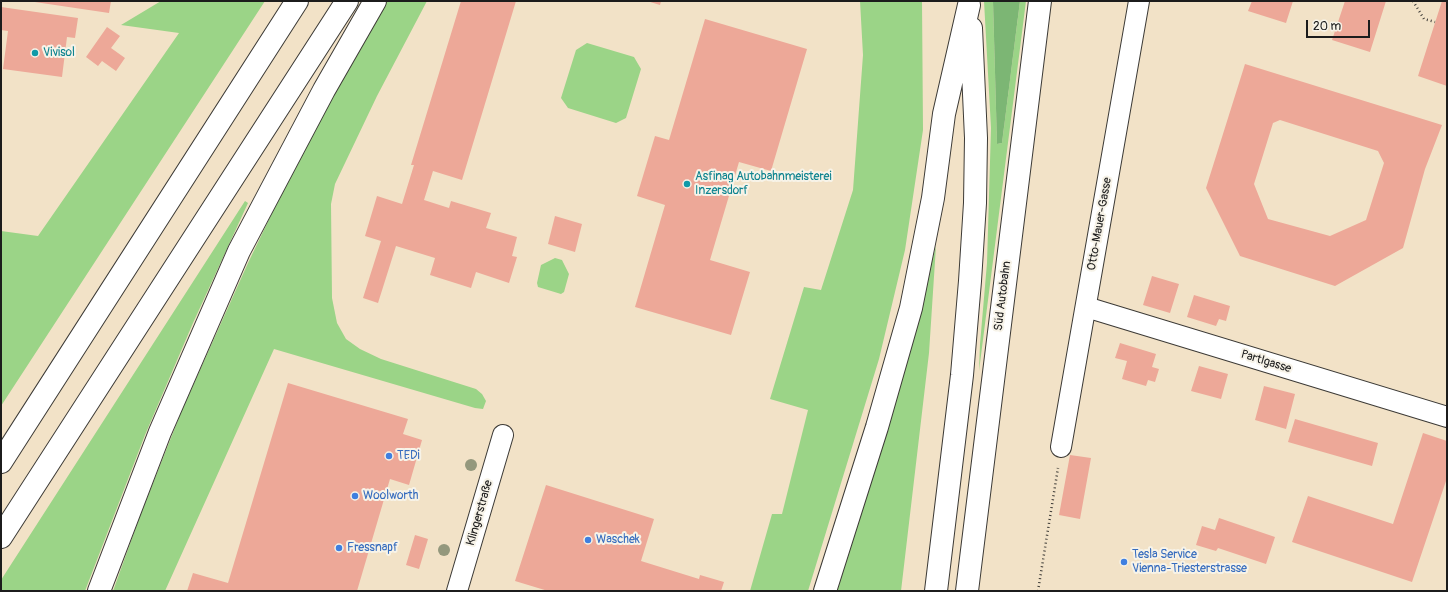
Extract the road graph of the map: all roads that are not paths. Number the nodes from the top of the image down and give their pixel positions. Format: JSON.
{"nodes":[{"id":1,"x":297,"y":1,"type":"edge"},
{"id":2,"x":347,"y":1,"type":"edge"},
{"id":3,"x":375,"y":1,"type":"edge"},
{"id":4,"x":1040,"y":1,"type":"edge"},
{"id":5,"x":1139,"y":1,"type":"edge"},
{"id":6,"x":969,"y":3,"type":"edge"},
{"id":7,"x":1086,"y":307,"type":"junction"},
{"id":8,"x":1447,"y":417,"type":"edge"},
{"id":9,"x":503,"y":435,"type":"dead end"},
{"id":10,"x":1061,"y":447,"type":"road end"},
{"id":11,"x":1,"y":462,"type":"edge"},
{"id":12,"x":1,"y":537,"type":"edge"},
{"id":13,"x":99,"y":591,"type":"edge"},
{"id":14,"x":457,"y":591,"type":"edge"},
{"id":15,"x":825,"y":591,"type":"edge"},
{"id":16,"x":936,"y":591,"type":"edge"},
{"id":17,"x":967,"y":591,"type":"edge"}],
"edges":[{"from":1,"to":11,"type":"highway"},
{"from":2,"to":12,"type":"highway"},
{"from":3,"to":13,"type":"highway"},
{"from":4,"to":17,"type":"highway","name":"Süd Autobahn"},
{"from":5,"to":7,"type":"street","name":"Otto-Mauer-Gasse"},
{"from":6,"to":15,"type":"highway"},
{"from":6,"to":16,"type":"highway"},
{"from":7,"to":8,"type":"street","name":"Partlgasse"},
{"from":7,"to":10,"type":"street","name":"Otto-Mauer-Gasse"},
{"from":9,"to":14,"type":"street","name":"Klingerstraße"}]}
